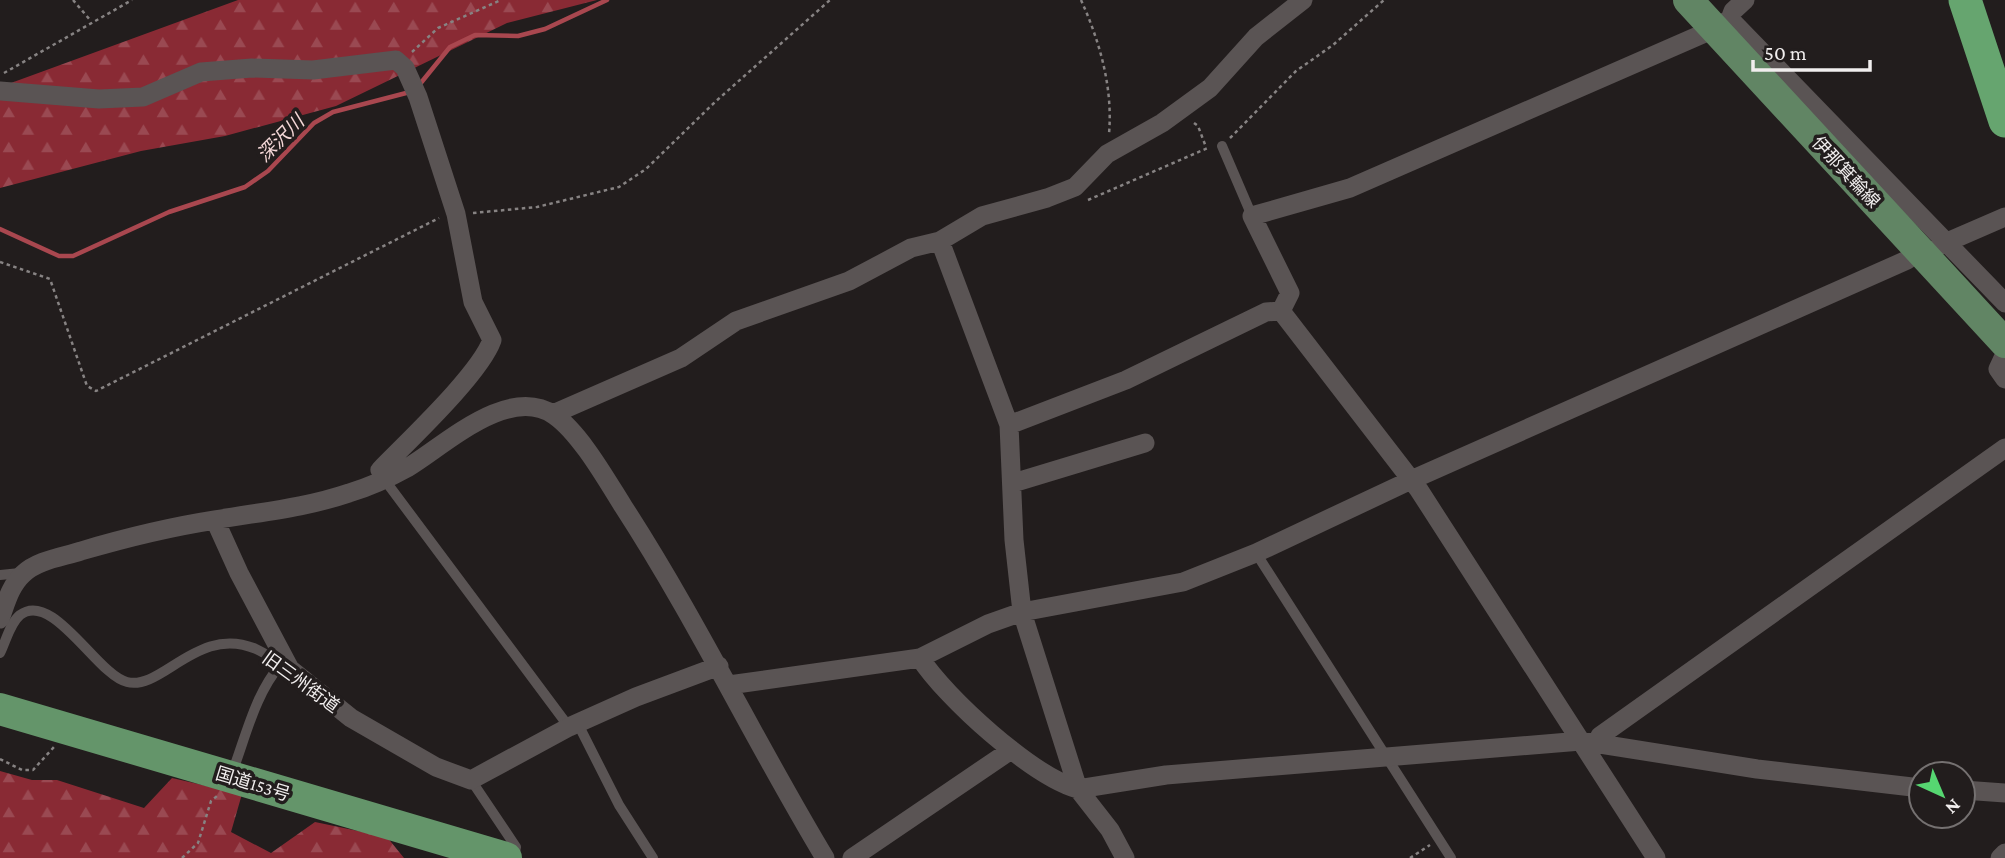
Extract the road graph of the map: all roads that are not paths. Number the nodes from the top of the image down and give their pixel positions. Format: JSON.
{"nodes":[{"id":1,"x":1303,"y":0,"type":"edge"},
{"id":2,"x":1688,"y":0,"type":"edge"},
{"id":3,"x":1745,"y":0,"type":"edge"},
{"id":4,"x":1965,"y":0,"type":"edge"},
{"id":5,"x":1989,"y":0,"type":"edge"},
{"id":6,"x":1722,"y":24,"type":"junction"},
{"id":7,"x":2005,"y":46,"type":"edge"},
{"id":8,"x":0,"y":91,"type":"edge"},
{"id":9,"x":2005,"y":121,"type":"edge"},
{"id":10,"x":1222,"y":146,"type":"road end"},
{"id":11,"x":1252,"y":216,"type":"junction"},
{"id":12,"x":1996,"y":221,"type":"edge"},
{"id":13,"x":940,"y":241,"type":"junction"},
{"id":14,"x":1940,"y":245,"type":"junction"},
{"id":15,"x":1907,"y":260,"type":"dead end"},
{"id":16,"x":2005,"y":303,"type":"edge"},
{"id":17,"x":1281,"y":312,"type":"junction"},
{"id":18,"x":2004,"y":345,"type":"edge"},
{"id":19,"x":2005,"y":379,"type":"edge"},
{"id":20,"x":553,"y":414,"type":"junction"},
{"id":21,"x":1009,"y":425,"type":"junction"},
{"id":22,"x":1145,"y":443,"type":"dead end"},
{"id":23,"x":2005,"y":448,"type":"edge"},
{"id":24,"x":384,"y":479,"type":"junction"},
{"id":25,"x":1409,"y":481,"type":"junction"},
{"id":26,"x":1013,"y":483,"type":"junction"},
{"id":27,"x":215,"y":520,"type":"junction"},
{"id":28,"x":1256,"y":553,"type":"junction"},
{"id":29,"x":24,"y":572,"type":"junction"},
{"id":30,"x":0,"y":575,"type":"edge"},
{"id":31,"x":1022,"y":612,"type":"junction"},
{"id":32,"x":0,"y":619,"type":"edge"},
{"id":33,"x":0,"y":653,"type":"edge"},
{"id":34,"x":920,"y":658,"type":"junction"},
{"id":35,"x":286,"y":666,"type":"junction"},
{"id":36,"x":719,"y":666,"type":"junction"},
{"id":37,"x":729,"y":685,"type":"junction"},
{"id":38,"x":0,"y":709,"type":"edge"},
{"id":39,"x":573,"y":725,"type":"junction"},
{"id":40,"x":1588,"y":743,"type":"junction"},
{"id":41,"x":1011,"y":750,"type":"junction"},
{"id":42,"x":1387,"y":756,"type":"junction"},
{"id":43,"x":471,"y":780,"type":"junction"},
{"id":44,"x":224,"y":786,"type":"junction"},
{"id":45,"x":1907,"y":786,"type":"edge"},
{"id":46,"x":1078,"y":789,"type":"junction"},
{"id":47,"x":1977,"y":791,"type":"edge"},
{"id":48,"x":2005,"y":793,"type":"edge"},
{"id":49,"x":2005,"y":853,"type":"edge"},
{"id":50,"x":506,"y":858,"type":"edge"},
{"id":51,"x":514,"y":858,"type":"edge"},
{"id":52,"x":653,"y":858,"type":"edge"},
{"id":53,"x":825,"y":858,"type":"edge"},
{"id":54,"x":852,"y":858,"type":"edge"},
{"id":55,"x":1125,"y":858,"type":"edge"},
{"id":56,"x":1451,"y":858,"type":"edge"},
{"id":57,"x":1656,"y":858,"type":"edge"},
{"id":58,"x":2000,"y":858,"type":"edge"}],
"edges":[{"from":1,"to":13,"type":"street"},
{"from":2,"to":6,"type":"main road","name":"伊那箕輪線"},
{"from":3,"to":6,"type":"street"},
{"from":4,"to":9,"type":"highway"},
{"from":5,"to":7,"type":"highway"},
{"from":6,"to":11,"type":"street"},
{"from":6,"to":14,"type":"street"},
{"from":6,"to":18,"type":"main road","name":"伊那箕輪線"},
{"from":8,"to":24,"type":"street"},
{"from":10,"to":11,"type":"lane"},
{"from":11,"to":17,"type":"street"},
{"from":12,"to":14,"type":"street"},
{"from":13,"to":20,"type":"street"},
{"from":13,"to":21,"type":"street"},
{"from":14,"to":16,"type":"street"},
{"from":15,"to":25,"type":"street"},
{"from":17,"to":21,"type":"street"},
{"from":17,"to":25,"type":"street"},
{"from":18,"to":19,"type":"street"},
{"from":20,"to":24,"type":"street"},
{"from":20,"to":36,"type":"street"},
{"from":21,"to":26,"type":"street"},
{"from":22,"to":26,"type":"street"},
{"from":23,"to":40,"type":"street"},
{"from":24,"to":27,"type":"street"},
{"from":24,"to":39,"type":"lane"},
{"from":25,"to":28,"type":"street"},
{"from":25,"to":40,"type":"street"},
{"from":26,"to":31,"type":"street"},
{"from":27,"to":29,"type":"street"},
{"from":27,"to":35,"type":"street"},
{"from":28,"to":31,"type":"street"},
{"from":28,"to":42,"type":"lane"},
{"from":29,"to":30,"type":"lane"},
{"from":29,"to":32,"type":"street"},
{"from":31,"to":34,"type":"street"},
{"from":31,"to":46,"type":"street"},
{"from":33,"to":35,"type":"lane","name":"旧三州街道"},
{"from":34,"to":37,"type":"street"},
{"from":34,"to":41,"type":"street"},
{"from":35,"to":43,"type":"street","name":"旧三州街道"},
{"from":35,"to":44,"type":"lane"},
{"from":36,"to":37,"type":"street"},
{"from":36,"to":39,"type":"street"},
{"from":37,"to":53,"type":"street"},
{"from":38,"to":44,"type":"highway","name":"国道153号"},
{"from":39,"to":43,"type":"street"},
{"from":39,"to":52,"type":"lane"},
{"from":40,"to":42,"type":"street"},
{"from":40,"to":45,"type":"street"},
{"from":40,"to":57,"type":"street"},
{"from":41,"to":46,"type":"street"},
{"from":41,"to":54,"type":"street"},
{"from":42,"to":46,"type":"street"},
{"from":42,"to":56,"type":"lane"},
{"from":43,"to":51,"type":"lane"},
{"from":44,"to":50,"type":"highway","name":"国道153号"},
{"from":46,"to":55,"type":"street"},
{"from":47,"to":48,"type":"street"},
{"from":49,"to":58,"type":"street"}]}
